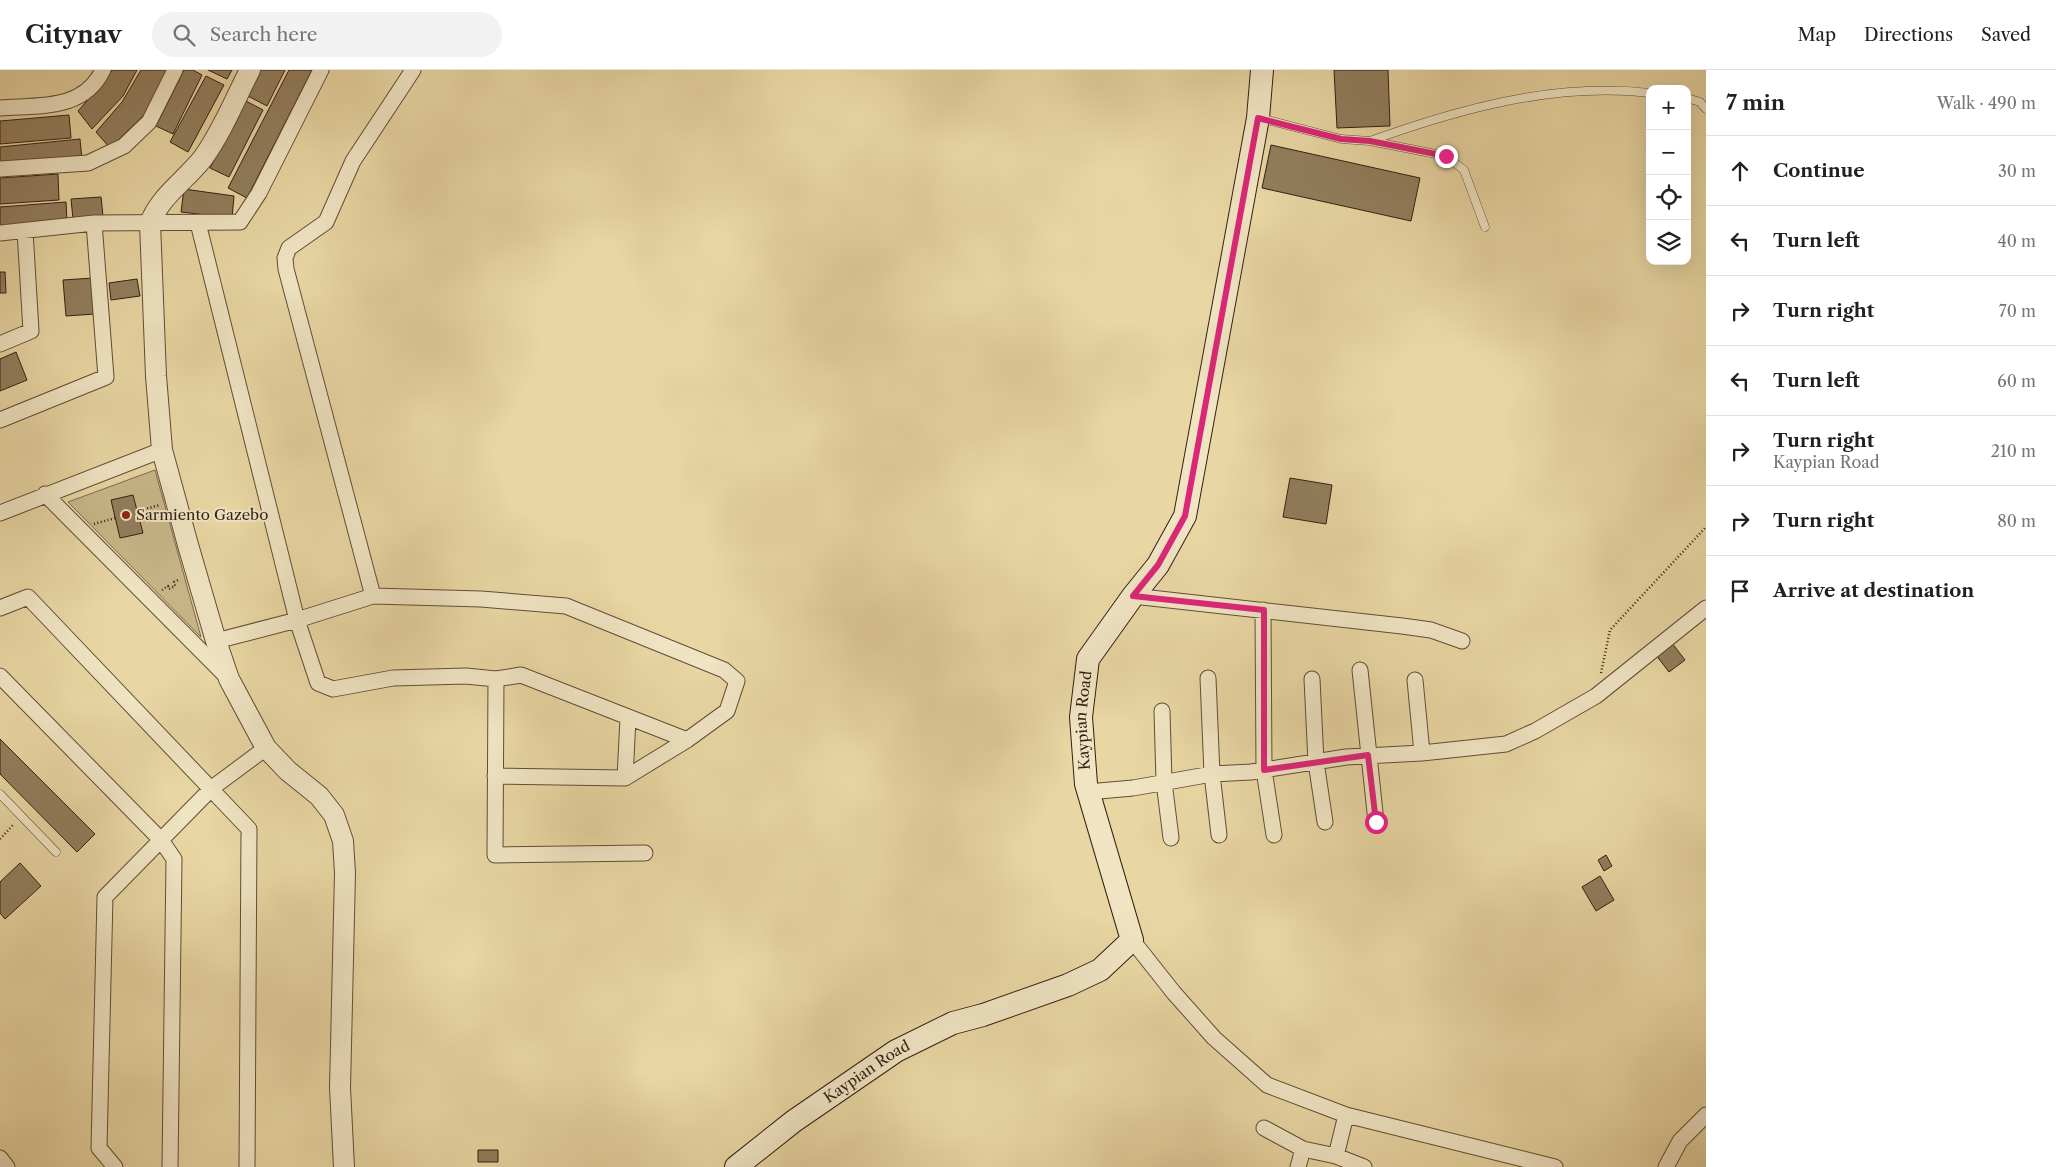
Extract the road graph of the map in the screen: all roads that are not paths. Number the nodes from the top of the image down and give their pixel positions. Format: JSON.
{"nodes":[{"id":1,"x":103,"y":70,"type":"edge"},
{"id":2,"x":175,"y":70,"type":"edge"},
{"id":3,"x":250,"y":70,"type":"edge"},
{"id":4,"x":321,"y":70,"type":"edge"},
{"id":5,"x":413,"y":70,"type":"edge"},
{"id":6,"x":1262,"y":70,"type":"edge"},
{"id":7,"x":1646,"y":93,"type":"edge"},
{"id":8,"x":1691,"y":99,"type":"edge"},
{"id":9,"x":0,"y":108,"type":"edge"},
{"id":10,"x":1706,"y":109,"type":"edge"},
{"id":11,"x":1258,"y":118,"type":"junction"},
{"id":12,"x":1370,"y":141,"type":"junction"},
{"id":13,"x":0,"y":169,"type":"edge"},
{"id":14,"x":94,"y":223,"type":"junction"},
{"id":15,"x":150,"y":223,"type":"junction"},
{"id":16,"x":198,"y":223,"type":"junction"},
{"id":17,"x":1485,"y":227,"type":"dead end"},
{"id":18,"x":25,"y":231,"type":"junction"},
{"id":19,"x":0,"y":233,"type":"edge"},
{"id":20,"x":0,"y":344,"type":"edge"},
{"id":21,"x":0,"y":420,"type":"edge"},
{"id":22,"x":162,"y":450,"type":"junction"},
{"id":23,"x":45,"y":494,"type":"junction"},
{"id":24,"x":0,"y":513,"type":"edge"},
{"id":25,"x":373,"y":596,"type":"junction"},
{"id":26,"x":1133,"y":596,"type":"junction"},
{"id":27,"x":0,"y":608,"type":"edge"},
{"id":28,"x":1706,"y":608,"type":"edge"},
{"id":29,"x":1264,"y":610,"type":"junction"},
{"id":30,"x":298,"y":620,"type":"junction"},
{"id":31,"x":216,"y":641,"type":"junction"},
{"id":32,"x":1462,"y":641,"type":"dead end"},
{"id":33,"x":1360,"y":670,"type":"dead end"},
{"id":34,"x":0,"y":676,"type":"edge"},
{"id":35,"x":1208,"y":678,"type":"dead end"},
{"id":36,"x":229,"y":679,"type":"junction"},
{"id":37,"x":496,"y":679,"type":"junction"},
{"id":38,"x":1312,"y":679,"type":"dead end"},
{"id":39,"x":1415,"y":680,"type":"dead end"},
{"id":40,"x":1162,"y":711,"type":"dead end"},
{"id":41,"x":628,"y":718,"type":"junction"},
{"id":42,"x":687,"y":740,"type":"junction"},
{"id":43,"x":266,"y":748,"type":"junction"},
{"id":44,"x":1422,"y":753,"type":"junction"},
{"id":45,"x":1368,"y":755,"type":"junction"},
{"id":46,"x":1316,"y":762,"type":"junction"},
{"id":47,"x":1264,"y":770,"type":"junction"},
{"id":48,"x":1212,"y":774,"type":"junction"},
{"id":49,"x":495,"y":776,"type":"junction"},
{"id":50,"x":625,"y":778,"type":"junction"},
{"id":51,"x":1164,"y":782,"type":"junction"},
{"id":52,"x":212,"y":788,"type":"junction"},
{"id":53,"x":1088,"y":792,"type":"junction"},
{"id":54,"x":0,"y":794,"type":"edge"},
{"id":55,"x":1325,"y":822,"type":"dead end"},
{"id":56,"x":1376,"y":822,"type":"dead end"},
{"id":57,"x":1219,"y":835,"type":"dead end"},
{"id":58,"x":1274,"y":835,"type":"dead end"},
{"id":59,"x":1171,"y":838,"type":"dead end"},
{"id":60,"x":161,"y":840,"type":"junction"},
{"id":61,"x":56,"y":852,"type":"dead end"},
{"id":62,"x":645,"y":852,"type":"dead end"},
{"id":63,"x":1132,"y":940,"type":"junction"},
{"id":64,"x":1346,"y":1115,"type":"junction"},
{"id":65,"x":1706,"y":1115,"type":"edge"},
{"id":66,"x":1264,"y":1128,"type":"dead end"},
{"id":67,"x":1303,"y":1148,"type":"junction"},
{"id":68,"x":1336,"y":1156,"type":"junction"},
{"id":69,"x":0,"y":1158,"type":"edge"},
{"id":70,"x":6,"y":1167,"type":"edge"},
{"id":71,"x":115,"y":1167,"type":"edge"},
{"id":72,"x":170,"y":1167,"type":"edge"},
{"id":73,"x":247,"y":1167,"type":"edge"},
{"id":74,"x":344,"y":1167,"type":"edge"},
{"id":75,"x":736,"y":1167,"type":"edge"},
{"id":76,"x":1298,"y":1167,"type":"edge"},
{"id":77,"x":1363,"y":1167,"type":"edge"},
{"id":78,"x":1555,"y":1167,"type":"edge"},
{"id":79,"x":1666,"y":1167,"type":"edge"}],
"edges":[{"from":1,"to":9,"type":"street"},
{"from":2,"to":13,"type":"street"},
{"from":3,"to":15,"type":"street"},
{"from":4,"to":16,"type":"street"},
{"from":5,"to":25,"type":"street"},
{"from":6,"to":11,"type":"main road","name":"Kaypian Road"},
{"from":7,"to":12,"type":"lane"},
{"from":8,"to":10,"type":"lane"},
{"from":11,"to":12,"type":"lane"},
{"from":11,"to":26,"type":"main road","name":"Kaypian Road"},
{"from":12,"to":17,"type":"lane"},
{"from":14,"to":15,"type":"street"},
{"from":14,"to":18,"type":"street"},
{"from":14,"to":21,"type":"street"},
{"from":15,"to":16,"type":"street"},
{"from":15,"to":22,"type":"street"},
{"from":16,"to":30,"type":"street"},
{"from":18,"to":19,"type":"street"},
{"from":18,"to":20,"type":"street"},
{"from":22,"to":23,"type":"street"},
{"from":22,"to":31,"type":"street"},
{"from":23,"to":24,"type":"street"},
{"from":23,"to":36,"type":"street"},
{"from":25,"to":30,"type":"street"},
{"from":25,"to":42,"type":"street"},
{"from":26,"to":29,"type":"street"},
{"from":26,"to":53,"type":"main road","name":"Kaypian Road"},
{"from":27,"to":52,"type":"street"},
{"from":28,"to":44,"type":"street"},
{"from":29,"to":32,"type":"street"},
{"from":29,"to":47,"type":"street"},
{"from":30,"to":31,"type":"street"},
{"from":30,"to":37,"type":"street"},
{"from":31,"to":36,"type":"street"},
{"from":33,"to":45,"type":"street"},
{"from":34,"to":60,"type":"street"},
{"from":35,"to":48,"type":"street"},
{"from":36,"to":43,"type":"street"},
{"from":37,"to":41,"type":"street"},
{"from":37,"to":49,"type":"street"},
{"from":38,"to":46,"type":"street"},
{"from":39,"to":44,"type":"street"},
{"from":40,"to":51,"type":"street"},
{"from":41,"to":42,"type":"street"},
{"from":41,"to":50,"type":"street"},
{"from":42,"to":50,"type":"street"},
{"from":43,"to":52,"type":"street"},
{"from":43,"to":74,"type":"street"},
{"from":44,"to":45,"type":"street"},
{"from":45,"to":46,"type":"street"},
{"from":45,"to":56,"type":"street"},
{"from":46,"to":47,"type":"street"},
{"from":46,"to":55,"type":"street"},
{"from":47,"to":48,"type":"street"},
{"from":47,"to":58,"type":"street"},
{"from":48,"to":51,"type":"street"},
{"from":48,"to":57,"type":"street"},
{"from":49,"to":50,"type":"street"},
{"from":49,"to":62,"type":"street"},
{"from":51,"to":53,"type":"street"},
{"from":51,"to":59,"type":"street"},
{"from":52,"to":60,"type":"street"},
{"from":52,"to":73,"type":"street"},
{"from":53,"to":63,"type":"main road","name":"Kaypian Road"},
{"from":54,"to":61,"type":"lane"},
{"from":60,"to":71,"type":"street"},
{"from":60,"to":72,"type":"street"},
{"from":63,"to":64,"type":"street"},
{"from":63,"to":75,"type":"main road","name":"Kaypian Road"},
{"from":64,"to":68,"type":"street"},
{"from":64,"to":78,"type":"street"},
{"from":65,"to":79,"type":"street"},
{"from":66,"to":67,"type":"street"},
{"from":67,"to":68,"type":"street"},
{"from":67,"to":76,"type":"street"},
{"from":68,"to":77,"type":"street"},
{"from":69,"to":70,"type":"street"}]}
